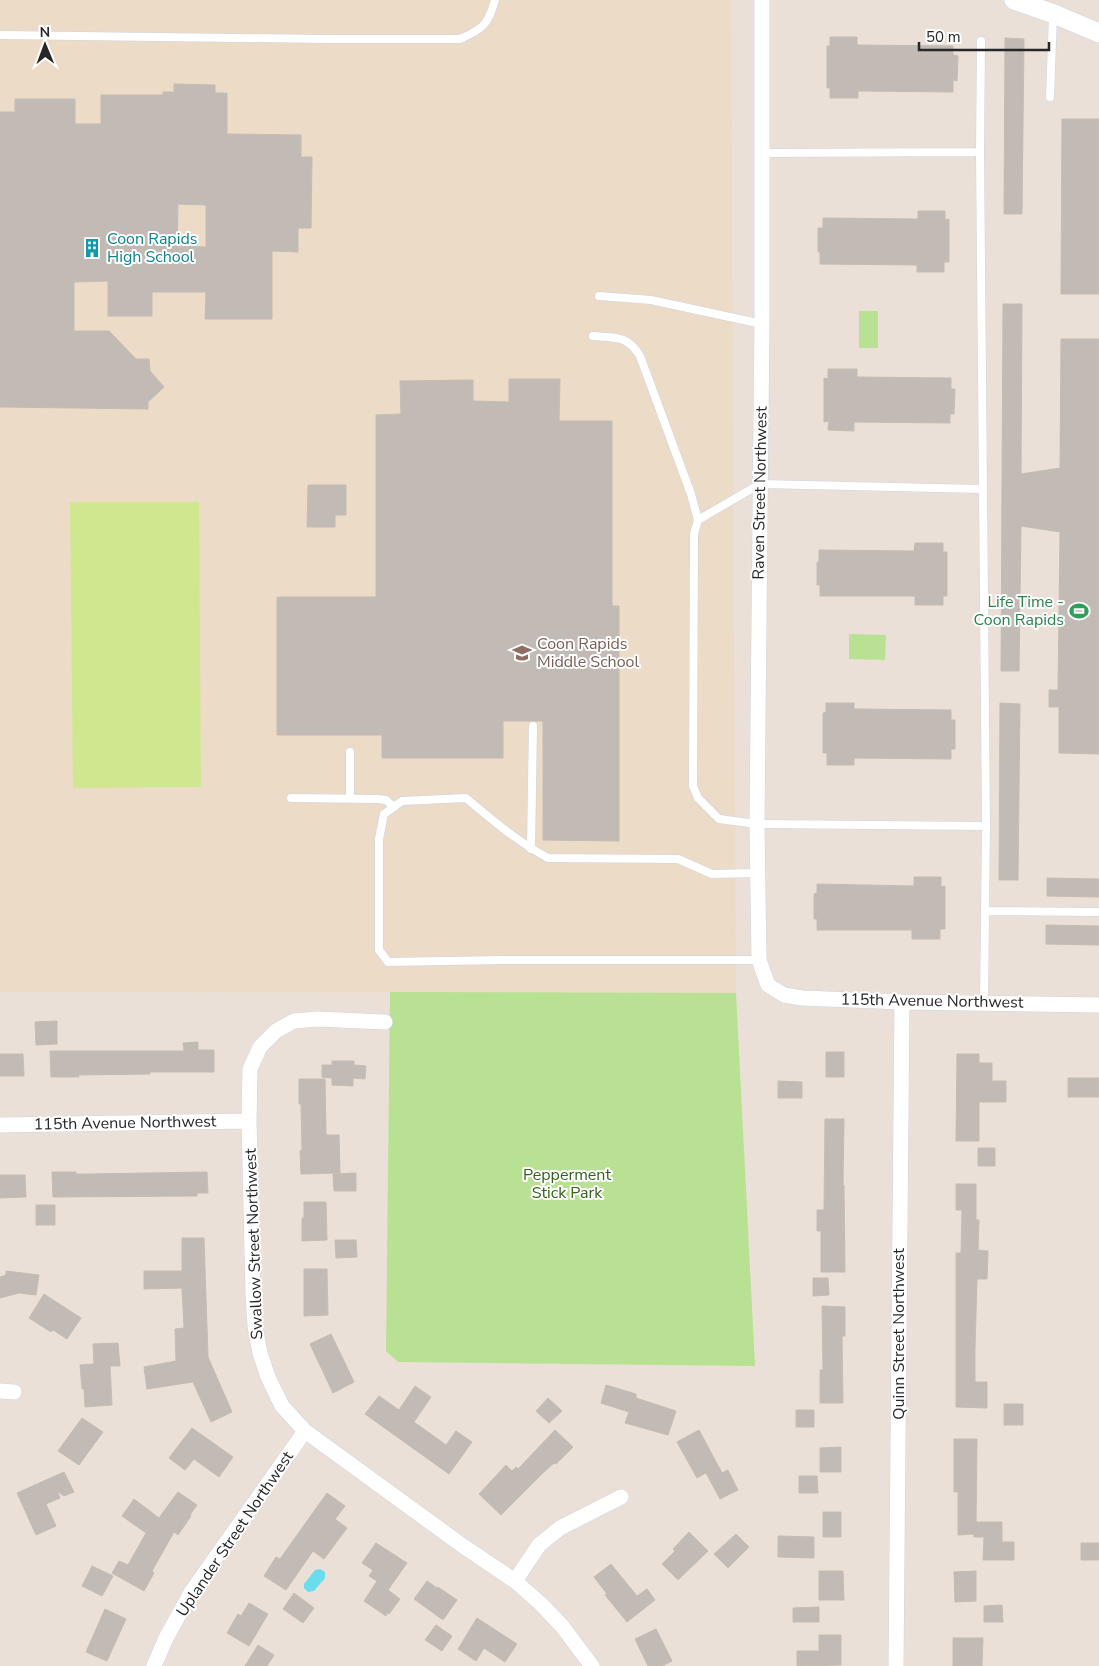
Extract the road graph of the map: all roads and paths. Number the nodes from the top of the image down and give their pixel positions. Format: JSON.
{"nodes":[{"id":1,"x":495,"y":0,"type":"edge"},
{"id":2,"x":762,"y":0,"type":"edge"},
{"id":3,"x":1014,"y":0,"type":"edge"},
{"id":4,"x":1054,"y":14,"type":"junction"},
{"id":5,"x":1099,"y":33,"type":"edge"},
{"id":6,"x":0,"y":36,"type":"edge"},
{"id":7,"x":981,"y":41,"type":"dead end"},
{"id":8,"x":1050,"y":97,"type":"dead end"},
{"id":9,"x":980,"y":152,"type":"junction"},
{"id":10,"x":763,"y":153,"type":"junction"},
{"id":11,"x":599,"y":296,"type":"dead end"},
{"id":12,"x":762,"y":324,"type":"junction"},
{"id":13,"x":593,"y":336,"type":"dead end"},
{"id":14,"x":760,"y":484,"type":"junction"},
{"id":15,"x":982,"y":489,"type":"junction"},
{"id":16,"x":698,"y":520,"type":"junction"},
{"id":17,"x":533,"y":726,"type":"dead end"},
{"id":18,"x":350,"y":752,"type":"dead end"},
{"id":19,"x":291,"y":798,"type":"dead end"},
{"id":20,"x":350,"y":798,"type":"junction"},
{"id":21,"x":394,"y":807,"type":"junction"},
{"id":22,"x":757,"y":824,"type":"junction"},
{"id":23,"x":986,"y":826,"type":"junction"},
{"id":24,"x":531,"y":849,"type":"junction"},
{"id":25,"x":758,"y":873,"type":"junction"},
{"id":26,"x":985,"y":911,"type":"junction"},
{"id":27,"x":1099,"y":912,"type":"edge"},
{"id":28,"x":758,"y":960,"type":"junction"},
{"id":29,"x":768,"y":985,"type":"joint"},
{"id":30,"x":902,"y":1002,"type":"junction"},
{"id":31,"x":984,"y":1003,"type":"junction"},
{"id":32,"x":1099,"y":1005,"type":"edge"},
{"id":33,"x":385,"y":1022,"type":"dead end"},
{"id":34,"x":249,"y":1121,"type":"junction"},
{"id":35,"x":0,"y":1125,"type":"edge"},
{"id":36,"x":306,"y":1431,"type":"junction"},
{"id":37,"x":621,"y":1496,"type":"dead end"},
{"id":38,"x":515,"y":1581,"type":"junction"},
{"id":39,"x":154,"y":1666,"type":"edge"},
{"id":40,"x":592,"y":1666,"type":"edge"},
{"id":41,"x":896,"y":1666,"type":"edge"}],
"edges":[{"from":1,"to":6,"type":"lane"},
{"from":2,"to":10,"type":"street","name":"Raven Street Northwest"},
{"from":3,"to":4,"type":"street"},
{"from":4,"to":5,"type":"street"},
{"from":4,"to":8,"type":"lane"},
{"from":7,"to":9,"type":"lane"},
{"from":9,"to":10,"type":"lane"},
{"from":9,"to":15,"type":"lane"},
{"from":10,"to":12,"type":"street","name":"Raven Street Northwest"},
{"from":11,"to":12,"type":"lane"},
{"from":12,"to":14,"type":"street","name":"Raven Street Northwest"},
{"from":13,"to":16,"type":"lane"},
{"from":14,"to":15,"type":"lane"},
{"from":14,"to":16,"type":"lane"},
{"from":14,"to":22,"type":"street","name":"Raven Street Northwest"},
{"from":15,"to":23,"type":"lane"},
{"from":16,"to":22,"type":"lane"},
{"from":17,"to":24,"type":"lane"},
{"from":18,"to":20,"type":"lane"},
{"from":19,"to":20,"type":"lane"},
{"from":20,"to":21,"type":"lane"},
{"from":21,"to":24,"type":"lane"},
{"from":21,"to":28,"type":"lane"},
{"from":22,"to":23,"type":"lane"},
{"from":22,"to":25,"type":"street","name":"Raven Street Northwest"},
{"from":23,"to":26,"type":"lane"},
{"from":24,"to":25,"type":"lane"},
{"from":25,"to":28,"type":"street","name":"Raven Street Northwest"},
{"from":26,"to":27,"type":"lane"},
{"from":26,"to":31,"type":"lane"},
{"from":28,"to":29,"type":"street","name":"Raven Street Northwest"},
{"from":29,"to":30,"type":"street","name":"115th Avenue Northwest"},
{"from":30,"to":31,"type":"street","name":"115th Avenue Northwest"},
{"from":30,"to":41,"type":"street","name":"Quinn Street Northwest"},
{"from":31,"to":32,"type":"street","name":"115th Avenue Northwest"},
{"from":33,"to":34,"type":"street","name":"Swallow Street Northwest"},
{"from":34,"to":35,"type":"street","name":"115th Avenue Northwest"},
{"from":34,"to":36,"type":"street","name":"Swallow Street Northwest"},
{"from":36,"to":38,"type":"street","name":"Swallow Street Northwest"},
{"from":36,"to":39,"type":"street","name":"Uplander Street Northwest"},
{"from":37,"to":38,"type":"street"},
{"from":38,"to":40,"type":"street","name":"Swallow Street Northwest"}]}
